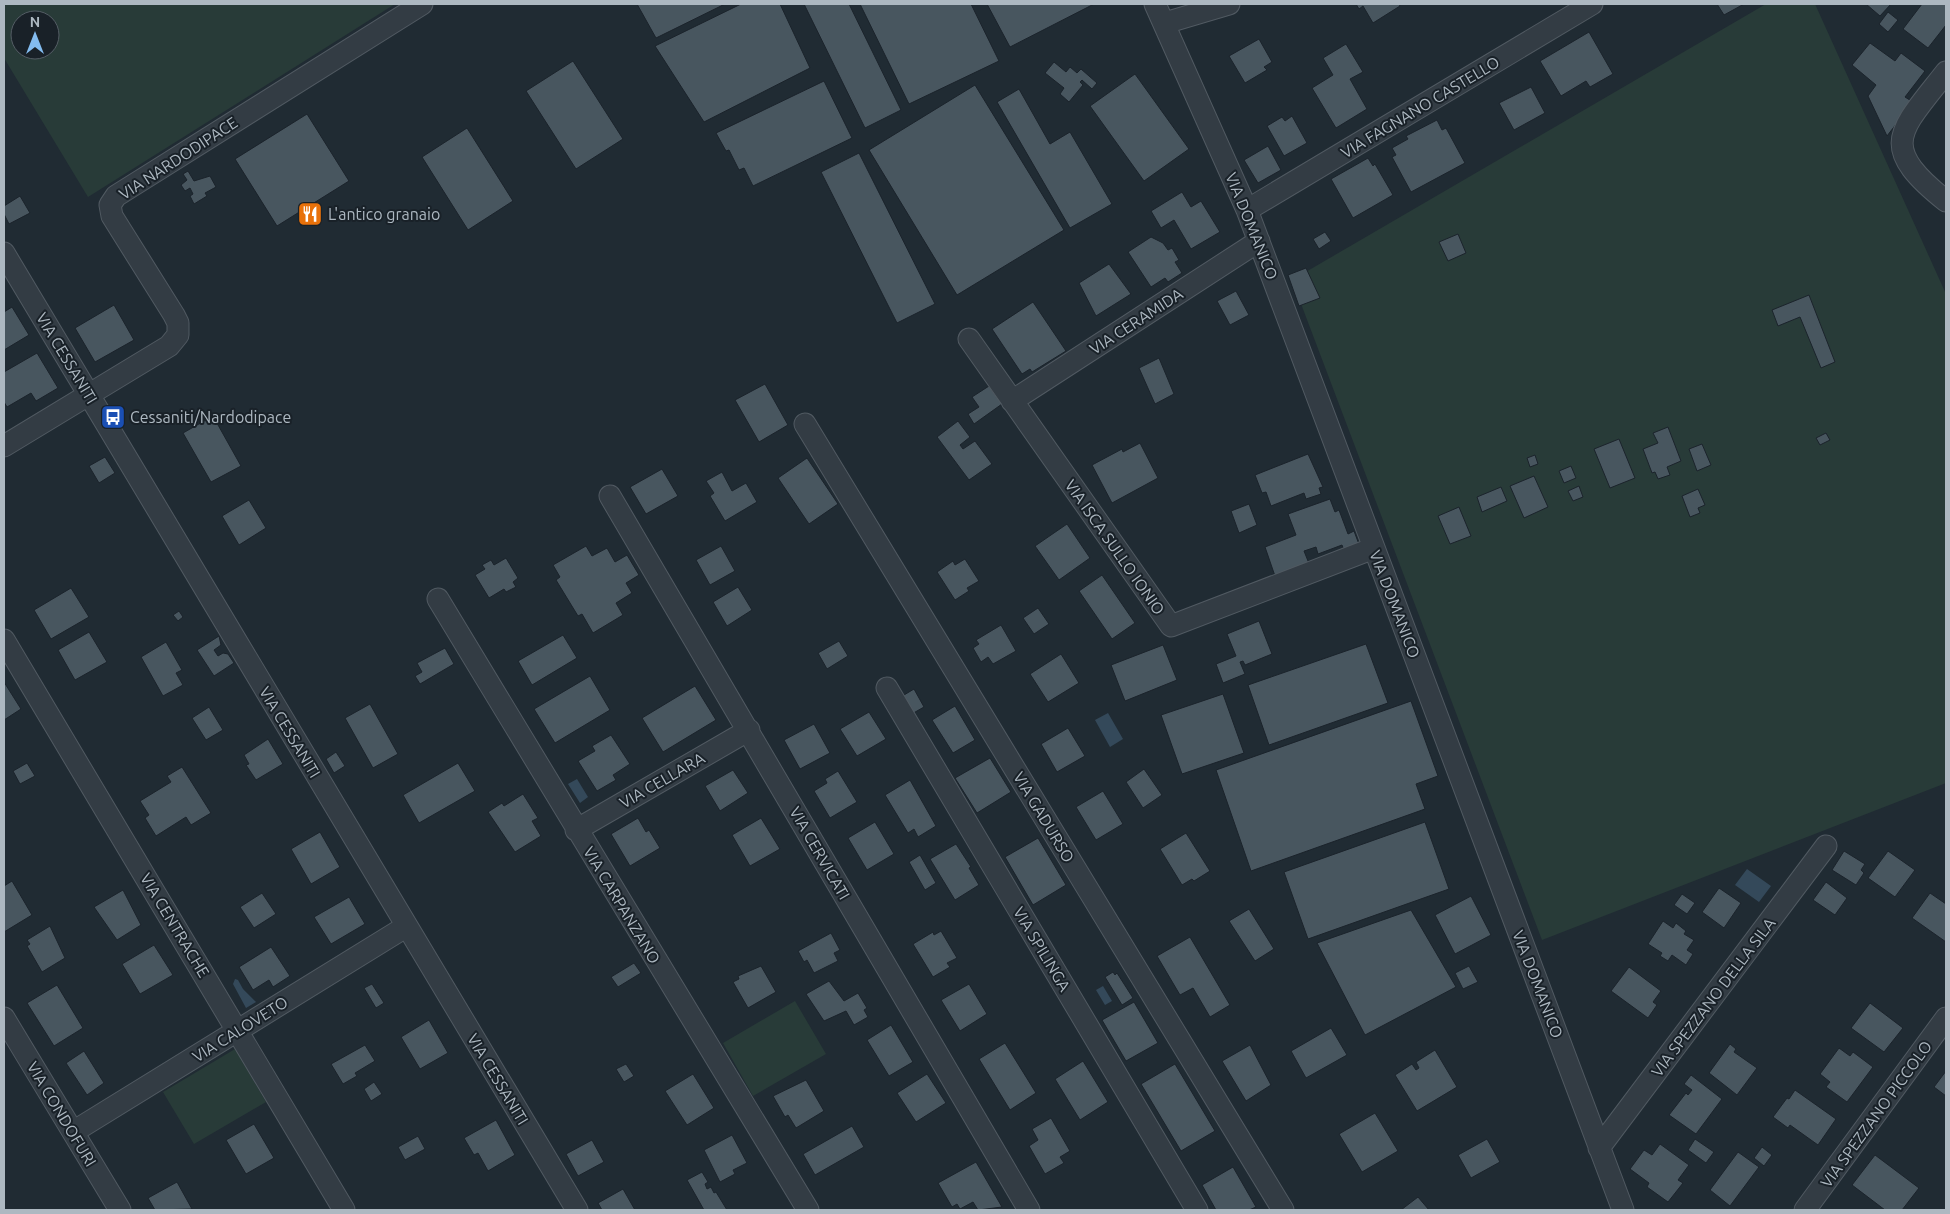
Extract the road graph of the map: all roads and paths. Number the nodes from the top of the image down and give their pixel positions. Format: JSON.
{"nodes":[{"id":1,"x":422,"y":4,"type":"edge"},
{"id":2,"x":1155,"y":4,"type":"edge"},
{"id":3,"x":1229,"y":4,"type":"edge"},
{"id":4,"x":1592,"y":4,"type":"edge"},
{"id":5,"x":1165,"y":23,"type":"junction"},
{"id":6,"x":1946,"y":72,"type":"edge"},
{"id":7,"x":1946,"y":201,"type":"edge"},
{"id":8,"x":1247,"y":210,"type":"junction"},
{"id":9,"x":1259,"y":241,"type":"junction"},
{"id":10,"x":4,"y":253,"type":"edge"},
{"id":11,"x":969,"y":339,"type":"dead end"},
{"id":12,"x":89,"y":395,"type":"junction"},
{"id":13,"x":1012,"y":401,"type":"junction"},
{"id":14,"x":804,"y":424,"type":"dead end"},
{"id":15,"x":4,"y":446,"type":"edge"},
{"id":16,"x":610,"y":496,"type":"dead end"},
{"id":17,"x":1374,"y":548,"type":"junction"},
{"id":18,"x":438,"y":599,"type":"dead end"},
{"id":19,"x":4,"y":640,"type":"edge"},
{"id":20,"x":887,"y":688,"type":"dead end"},
{"id":21,"x":748,"y":730,"type":"junction"},
{"id":22,"x":576,"y":830,"type":"junction"},
{"id":23,"x":1826,"y":846,"type":"dead end"},
{"id":24,"x":407,"y":926,"type":"junction"},
{"id":25,"x":4,"y":1018,"type":"edge"},
{"id":26,"x":1946,"y":1018,"type":"edge"},
{"id":27,"x":239,"y":1030,"type":"junction"},
{"id":28,"x":73,"y":1132,"type":"junction"},
{"id":29,"x":1599,"y":1148,"type":"junction"},
{"id":30,"x":120,"y":1210,"type":"edge"},
{"id":31,"x":344,"y":1210,"type":"edge"},
{"id":32,"x":577,"y":1210,"type":"edge"},
{"id":33,"x":808,"y":1210,"type":"edge"},
{"id":34,"x":1029,"y":1210,"type":"edge"},
{"id":35,"x":1196,"y":1210,"type":"edge"},
{"id":36,"x":1283,"y":1210,"type":"edge"},
{"id":37,"x":1623,"y":1210,"type":"edge"},
{"id":38,"x":1805,"y":1210,"type":"edge"}],
"edges":[{"from":1,"to":12,"type":"street","name":"VIA NARDODIPACE"},
{"from":2,"to":5,"type":"street","name":"VIA DOMANICO"},
{"from":3,"to":5,"type":"street"},
{"from":4,"to":8,"type":"street","name":"VIA FAGNANO CASTELLO"},
{"from":5,"to":8,"type":"street","name":"VIA DOMANICO"},
{"from":6,"to":7,"type":"street"},
{"from":8,"to":9,"type":"street","name":"VIA DOMANICO"},
{"from":9,"to":13,"type":"street","name":"VIA CERAMIDA"},
{"from":9,"to":17,"type":"street","name":"VIA DOMANICO"},
{"from":10,"to":12,"type":"street","name":"VIA CESSANITI"},
{"from":11,"to":13,"type":"street","name":"VIA ISCA SULLO IONIO"},
{"from":12,"to":15,"type":"street","name":"VIA NARDODIPACE"},
{"from":12,"to":24,"type":"street","name":"VIA CESSANITI"},
{"from":13,"to":17,"type":"street","name":"VIA ISCA SULLO IONIO"},
{"from":14,"to":36,"type":"street","name":"VIA GADURSO"},
{"from":16,"to":21,"type":"street","name":"VIA CERVICATI"},
{"from":17,"to":29,"type":"street","name":"VIA DOMANICO"},
{"from":18,"to":22,"type":"street","name":"VIA CARPANZANO"},
{"from":19,"to":27,"type":"street","name":"VIA CENTRACHE"},
{"from":20,"to":35,"type":"street","name":"VIA SPILINGA"},
{"from":21,"to":22,"type":"street","name":"VIA CELLARA"},
{"from":21,"to":34,"type":"street","name":"VIA CERVICATI"},
{"from":22,"to":33,"type":"street","name":"VIA CARPANZANO"},
{"from":23,"to":29,"type":"street","name":"VIA SPEZZANO DELLA SILA"},
{"from":24,"to":27,"type":"street","name":"VIA CALOVETO"},
{"from":24,"to":32,"type":"street","name":"VIA CESSANITI"},
{"from":25,"to":28,"type":"street","name":"VIA CONDOFURI"},
{"from":26,"to":38,"type":"street","name":"VIA SPEZZANO PICCOLO"},
{"from":27,"to":28,"type":"street","name":"VIA CALOVETO"},
{"from":27,"to":31,"type":"street","name":"VIA CENTRACHE"},
{"from":28,"to":30,"type":"street","name":"VIA CONDOFURI"},
{"from":29,"to":37,"type":"street","name":"VIA DOMANICO"}]}
